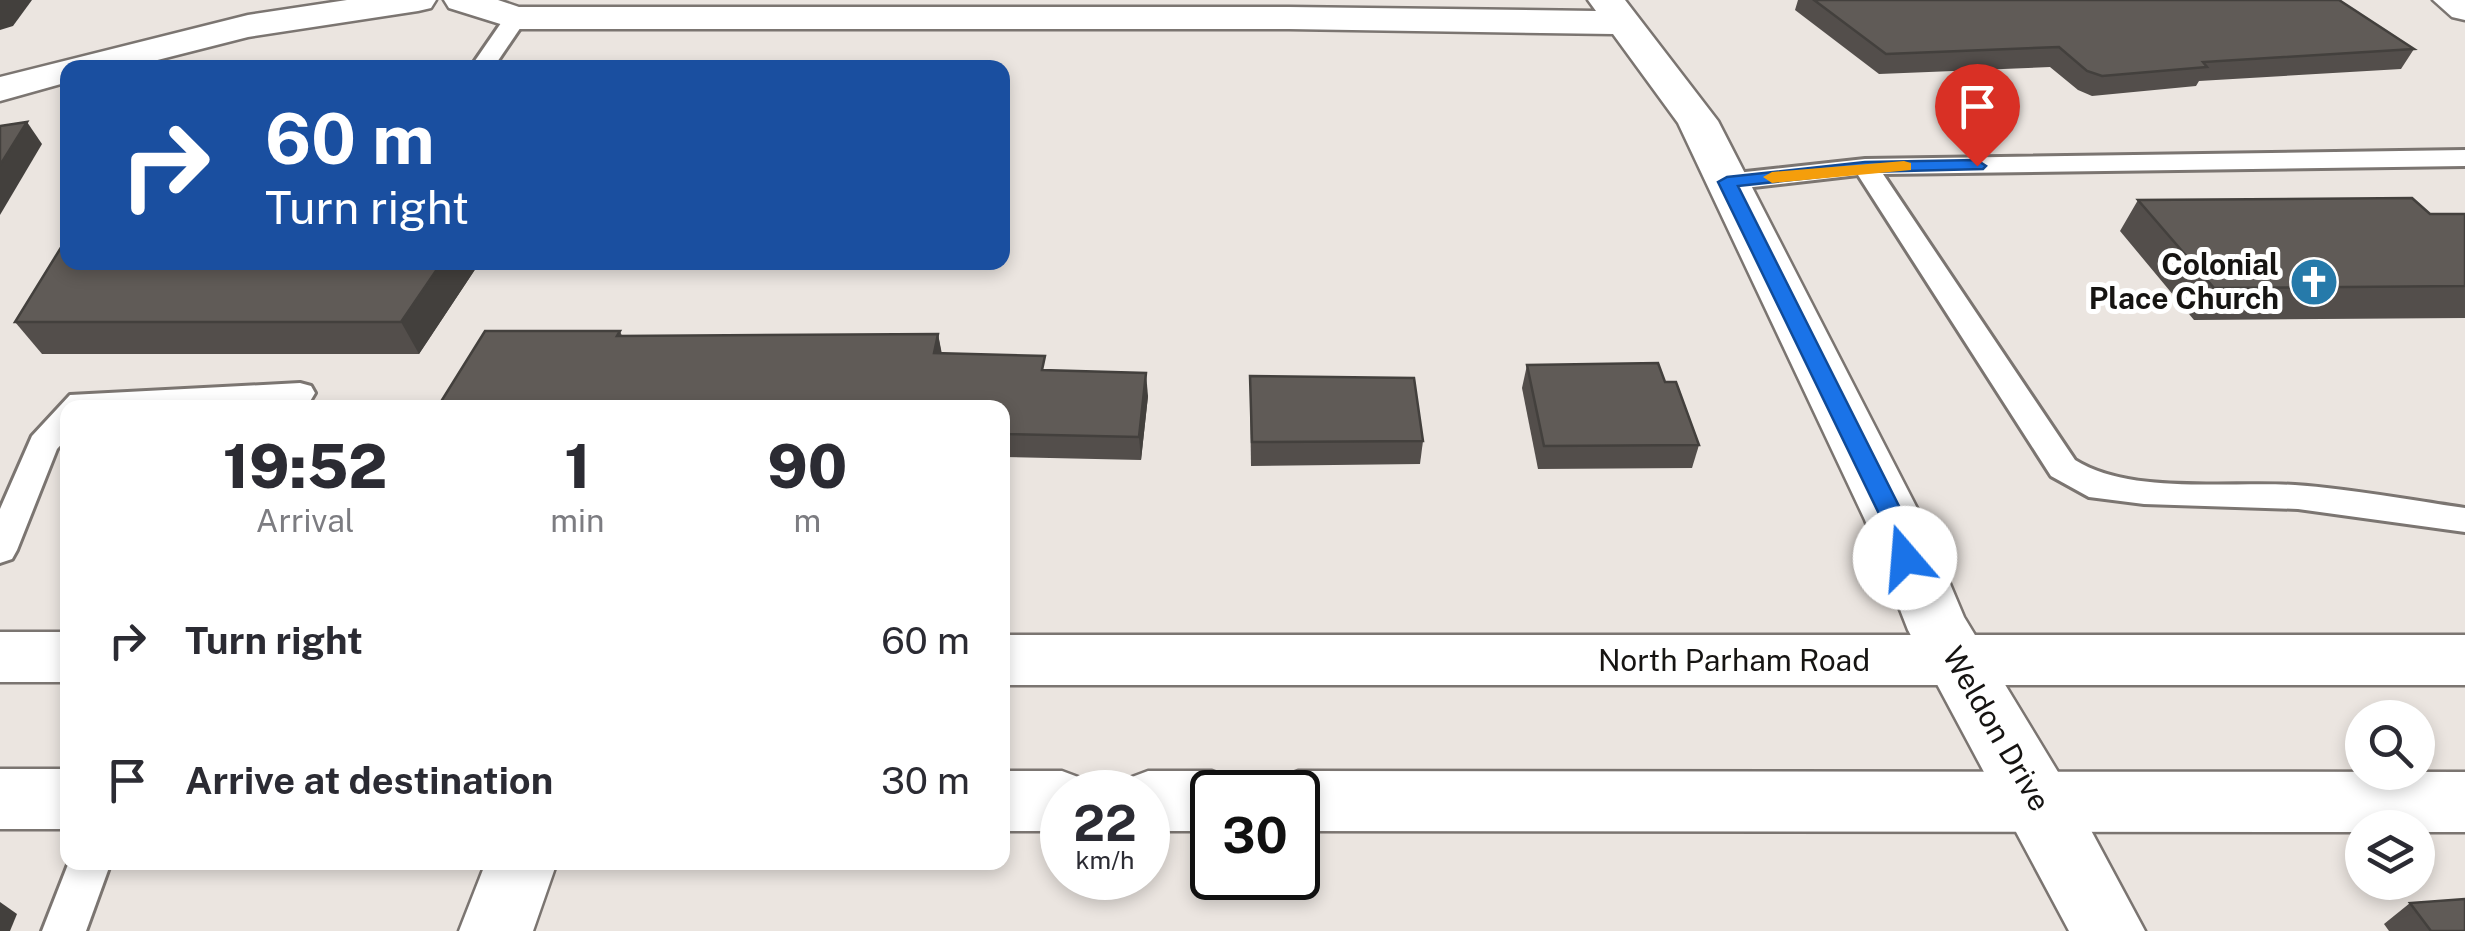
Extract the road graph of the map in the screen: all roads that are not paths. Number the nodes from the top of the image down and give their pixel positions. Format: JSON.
{"nodes":[{"id":1,"x":418,"y":0,"type":"edge"},
{"id":2,"x":462,"y":0,"type":"edge"},
{"id":3,"x":2451,"y":0,"type":"edge"},
{"id":4,"x":2465,"y":9,"type":"edge"},
{"id":5,"x":1617,"y":11,"type":"edge"},
{"id":6,"x":516,"y":18,"type":"junction"},
{"id":7,"x":110,"y":60,"type":"edge"},
{"id":8,"x":487,"y":60,"type":"edge"},
{"id":9,"x":60,"y":72,"type":"edge"},
{"id":10,"x":0,"y":88,"type":"edge"},
{"id":11,"x":2465,"y":158,"type":"edge"},
{"id":12,"x":1865,"y":167,"type":"junction"},
{"id":13,"x":1727,"y":182,"type":"junction"},
{"id":14,"x":130,"y":400,"type":"edge"},
{"id":15,"x":295,"y":400,"type":"edge"},
{"id":16,"x":60,"y":426,"type":"edge"},
{"id":17,"x":2465,"y":520,"type":"edge"},
{"id":18,"x":0,"y":550,"type":"edge"},
{"id":19,"x":0,"y":657,"type":"edge"},
{"id":20,"x":60,"y":657,"type":"edge"},
{"id":21,"x":1010,"y":660,"type":"edge"},
{"id":22,"x":2465,"y":660,"type":"edge"},
{"id":23,"x":1955,"y":662,"type":"junction"},
{"id":24,"x":0,"y":799,"type":"edge"},
{"id":25,"x":60,"y":799,"type":"edge"},
{"id":26,"x":1010,"y":801,"type":"edge"},
{"id":27,"x":1040,"y":801,"type":"edge"},
{"id":28,"x":1320,"y":801,"type":"edge"},
{"id":29,"x":2039,"y":802,"type":"junction"},
{"id":30,"x":2465,"y":802,"type":"edge"},
{"id":31,"x":87,"y":870,"type":"edge"},
{"id":32,"x":519,"y":870,"type":"edge"},
{"id":33,"x":64,"y":931,"type":"edge"},
{"id":34,"x":496,"y":931,"type":"edge"},
{"id":35,"x":2108,"y":931,"type":"edge"}],
"edges":[{"from":1,"to":7,"type":"main road"},
{"from":2,"to":6,"type":"main road"},
{"from":3,"to":4,"type":"main road"},
{"from":5,"to":6,"type":"main road"},
{"from":5,"to":13,"type":"main road","name":"Weldon Drive"},
{"from":6,"to":8,"type":"lane"},
{"from":9,"to":10,"type":"main road"},
{"from":11,"to":12,"type":"lane"},
{"from":12,"to":13,"type":"lane"},
{"from":12,"to":17,"type":"lane"},
{"from":13,"to":23,"type":"main road","name":"Weldon Drive"},
{"from":14,"to":15,"type":"lane"},
{"from":16,"to":18,"type":"lane"},
{"from":19,"to":20,"type":"main road"},
{"from":21,"to":23,"type":"main road","name":"North Parham Road"},
{"from":22,"to":23,"type":"main road","name":"North Parham Road"},
{"from":23,"to":29,"type":"main road","name":"Weldon Drive"},
{"from":24,"to":25,"type":"main road"},
{"from":26,"to":27,"type":"main road"},
{"from":28,"to":29,"type":"main road"},
{"from":29,"to":30,"type":"main road"},
{"from":29,"to":35,"type":"main road","name":"Weldon Drive"},
{"from":31,"to":33,"type":"lane"},
{"from":32,"to":34,"type":"main road"}]}
